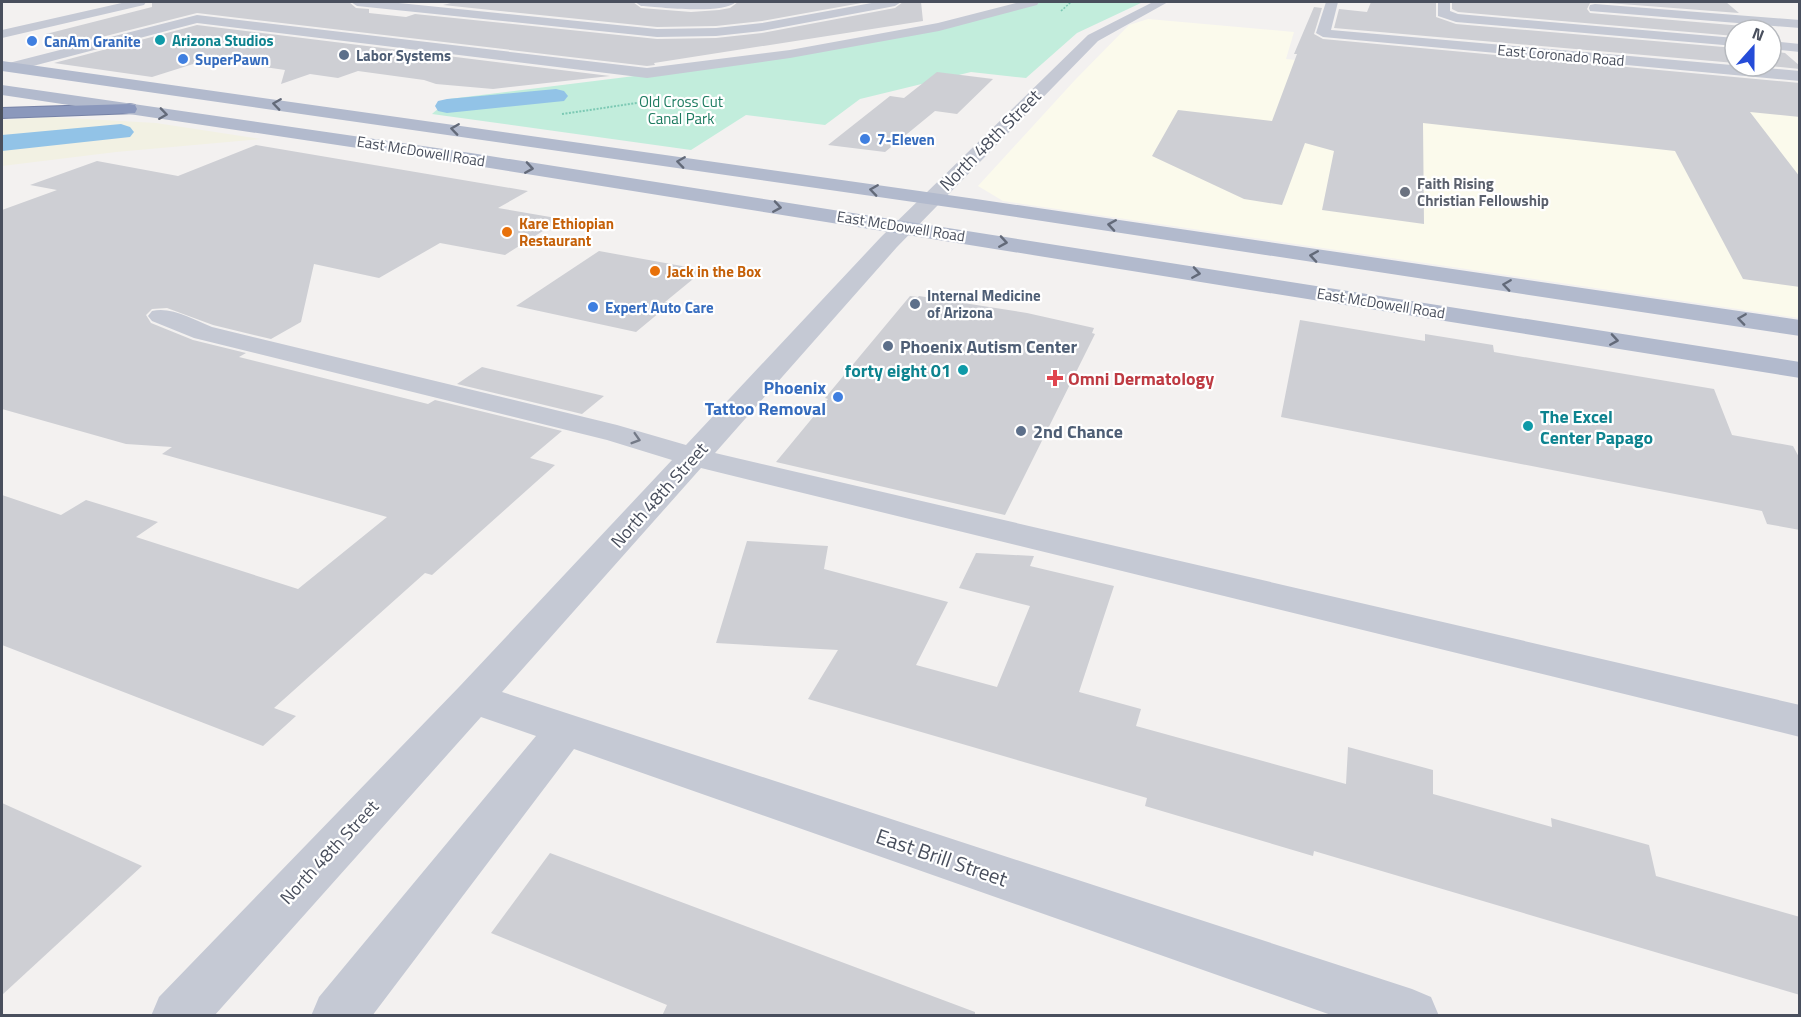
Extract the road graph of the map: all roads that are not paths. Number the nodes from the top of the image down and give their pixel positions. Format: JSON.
{"nodes":[{"id":1,"x":140,"y":2,"type":"edge"},
{"id":2,"x":364,"y":2,"type":"edge"},
{"id":3,"x":641,"y":2,"type":"edge"},
{"id":4,"x":730,"y":2,"type":"edge"},
{"id":5,"x":895,"y":2,"type":"edge"},
{"id":6,"x":1033,"y":2,"type":"edge"},
{"id":7,"x":1162,"y":2,"type":"edge"},
{"id":8,"x":1332,"y":2,"type":"edge"},
{"id":9,"x":1444,"y":2,"type":"edge"},
{"id":10,"x":1584,"y":7,"type":"dead end"},
{"id":11,"x":1800,"y":24,"type":"edge"},
{"id":12,"x":2,"y":34,"type":"edge"},
{"id":13,"x":1723,"y":41,"type":"edge"},
{"id":14,"x":1783,"y":46,"type":"edge"},
{"id":15,"x":1800,"y":48,"type":"edge"},
{"id":16,"x":6,"y":67,"type":"edge"},
{"id":17,"x":44,"y":72,"type":"junction"},
{"id":18,"x":61,"y":75,"type":"junction"},
{"id":19,"x":1800,"y":76,"type":"edge"},
{"id":20,"x":2,"y":82,"type":"edge"},
{"id":21,"x":2,"y":90,"type":"edge"},
{"id":22,"x":129,"y":109,"type":"junction"},
{"id":23,"x":2,"y":113,"type":"edge"},
{"id":24,"x":513,"y":137,"type":"junction"},
{"id":25,"x":471,"y":159,"type":"junction"},
{"id":26,"x":932,"y":198,"type":"junction"},
{"id":27,"x":904,"y":226,"type":"junction"},
{"id":28,"x":1549,"y":291,"type":"junction"},
{"id":29,"x":161,"y":316,"type":"dead end"},
{"id":30,"x":1800,"y":328,"type":"edge"},
{"id":31,"x":1556,"y":331,"type":"junction"},
{"id":32,"x":1800,"y":370,"type":"edge"},
{"id":33,"x":693,"y":457,"type":"junction"},
{"id":34,"x":473,"y":698,"type":"junction"},
{"id":35,"x":1800,"y":721,"type":"edge"},
{"id":36,"x":566,"y":729,"type":"junction"},
{"id":37,"x":178,"y":1016,"type":"edge"},
{"id":38,"x":338,"y":1016,"type":"edge"},
{"id":39,"x":1412,"y":1016,"type":"edge"}],
"edges":[{"from":1,"to":12,"type":"street"},
{"from":2,"to":5,"type":"street"},
{"from":3,"to":4,"type":"street"},
{"from":6,"to":16,"type":"street"},
{"from":7,"to":26,"type":"street","name":"North 48th Street"},
{"from":8,"to":19,"type":"street","name":"East Coronado Road"},
{"from":9,"to":13,"type":"street"},
{"from":10,"to":11,"type":"street"},
{"from":14,"to":15,"type":"street"},
{"from":16,"to":17,"type":"main road","name":"East McDowell Road"},
{"from":17,"to":18,"type":"main road","name":"East McDowell Road"},
{"from":17,"to":20,"type":"main road"},
{"from":18,"to":21,"type":"main road"},
{"from":24,"to":18,"type":"main road","name":"East McDowell Road","one_way":true},
{"from":21,"to":22,"type":"main road","name":"East McDowell Road"},
{"from":22,"to":23,"type":"highway"},
{"from":22,"to":25,"type":"main road","name":"East McDowell Road","one_way":true},
{"from":24,"to":25,"type":"main road"},
{"from":26,"to":24,"type":"main road","name":"East McDowell Road","one_way":true},
{"from":25,"to":27,"type":"main road","name":"East McDowell Road","one_way":true},
{"from":26,"to":27,"type":"street","name":"North 48th Street"},
{"from":28,"to":26,"type":"main road","name":"East McDowell Road","one_way":true},
{"from":27,"to":31,"type":"main road","name":"East McDowell Road","one_way":true},
{"from":27,"to":33,"type":"street","name":"North 48th Street"},
{"from":30,"to":28,"type":"main road","name":"East McDowell Road","one_way":true},
{"from":28,"to":31,"type":"main road"},
{"from":29,"to":33,"type":"street","one_way":true},
{"from":31,"to":32,"type":"main road","name":"East McDowell Road","one_way":true},
{"from":33,"to":34,"type":"street","name":"North 48th Street"},
{"from":33,"to":35,"type":"street"},
{"from":34,"to":36,"type":"street","name":"East Brill Street"},
{"from":34,"to":37,"type":"street","name":"North 48th Street"},
{"from":36,"to":38,"type":"street"},
{"from":36,"to":39,"type":"street","name":"East Brill Street"}]}
